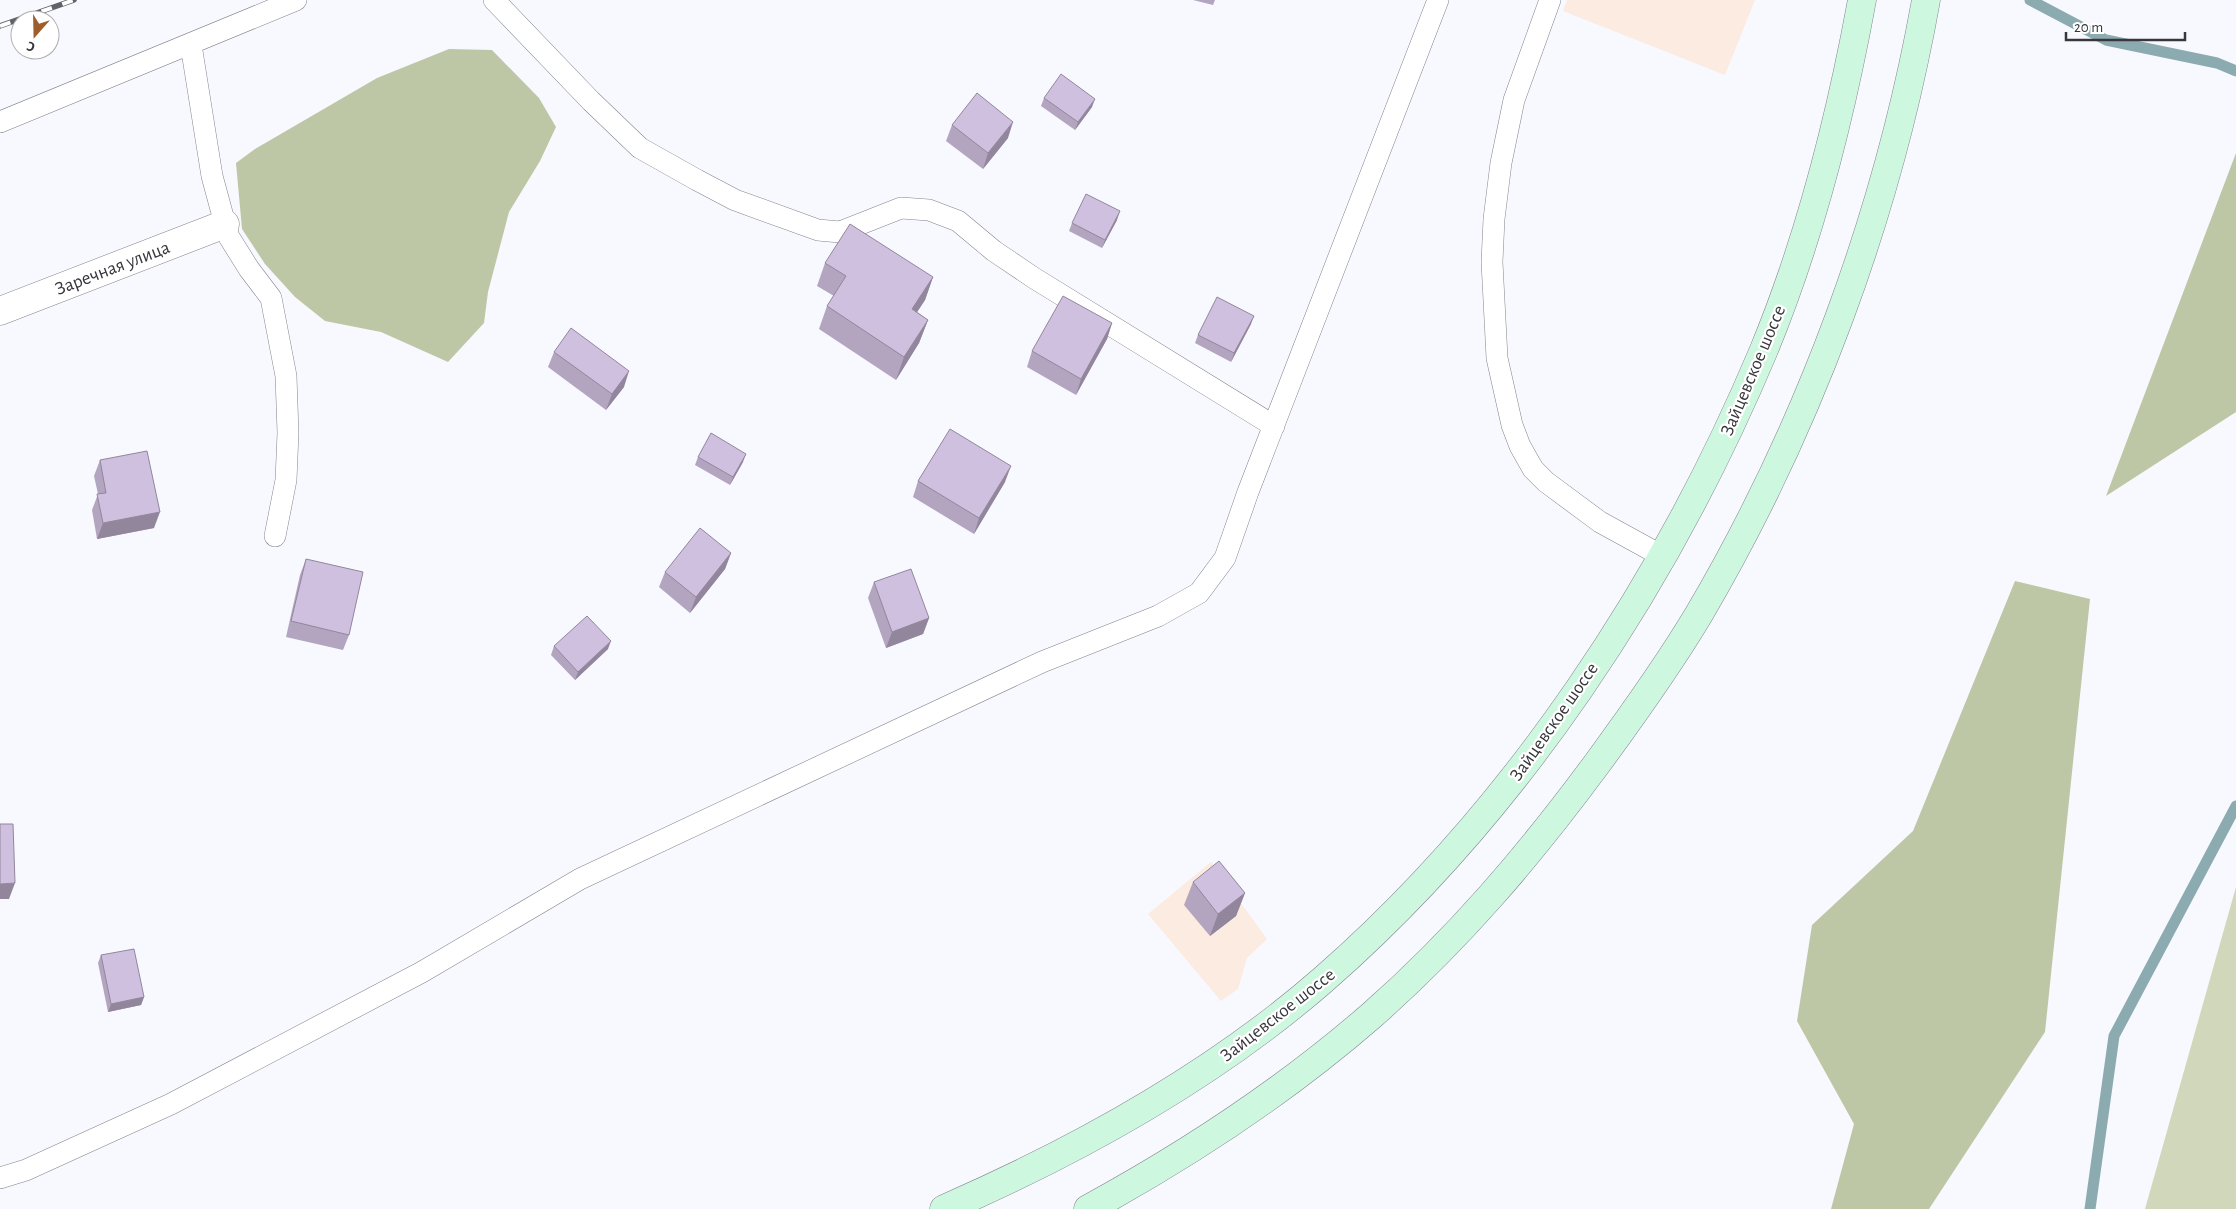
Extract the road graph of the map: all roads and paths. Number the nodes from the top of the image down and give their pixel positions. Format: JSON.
{"nodes":[{"id":1,"x":296,"y":0,"type":"edge"},
{"id":2,"x":494,"y":0,"type":"edge"},
{"id":3,"x":1438,"y":0,"type":"edge"},
{"id":4,"x":1550,"y":0,"type":"edge"},
{"id":5,"x":1862,"y":0,"type":"edge"},
{"id":6,"x":1926,"y":0,"type":"edge"},
{"id":7,"x":191,"y":44,"type":"junction"},
{"id":8,"x":0,"y":122,"type":"edge"},
{"id":9,"x":225,"y":224,"type":"junction"},
{"id":10,"x":0,"y":311,"type":"edge"},
{"id":11,"x":1274,"y":426,"type":"junction"},
{"id":12,"x":275,"y":536,"type":"dead end"},
{"id":13,"x":1662,"y":556,"type":"junction"},
{"id":14,"x":0,"y":1178,"type":"edge"},
{"id":15,"x":944,"y":1209,"type":"edge"},
{"id":16,"x":1088,"y":1209,"type":"edge"}],
"edges":[{"from":1,"to":7,"type":"lane"},
{"from":2,"to":11,"type":"lane"},
{"from":3,"to":11,"type":"lane"},
{"from":4,"to":13,"type":"lane"},
{"from":5,"to":13,"type":"main road","name":"Зайцевское шоссе"},
{"from":6,"to":16,"type":"main road"},
{"from":7,"to":8,"type":"lane"},
{"from":7,"to":9,"type":"lane"},
{"from":9,"to":10,"type":"street","name":"Заречная улица"},
{"from":9,"to":12,"type":"lane"},
{"from":11,"to":14,"type":"lane"},
{"from":13,"to":15,"type":"main road","name":"Зайцевское шоссе"}]}
